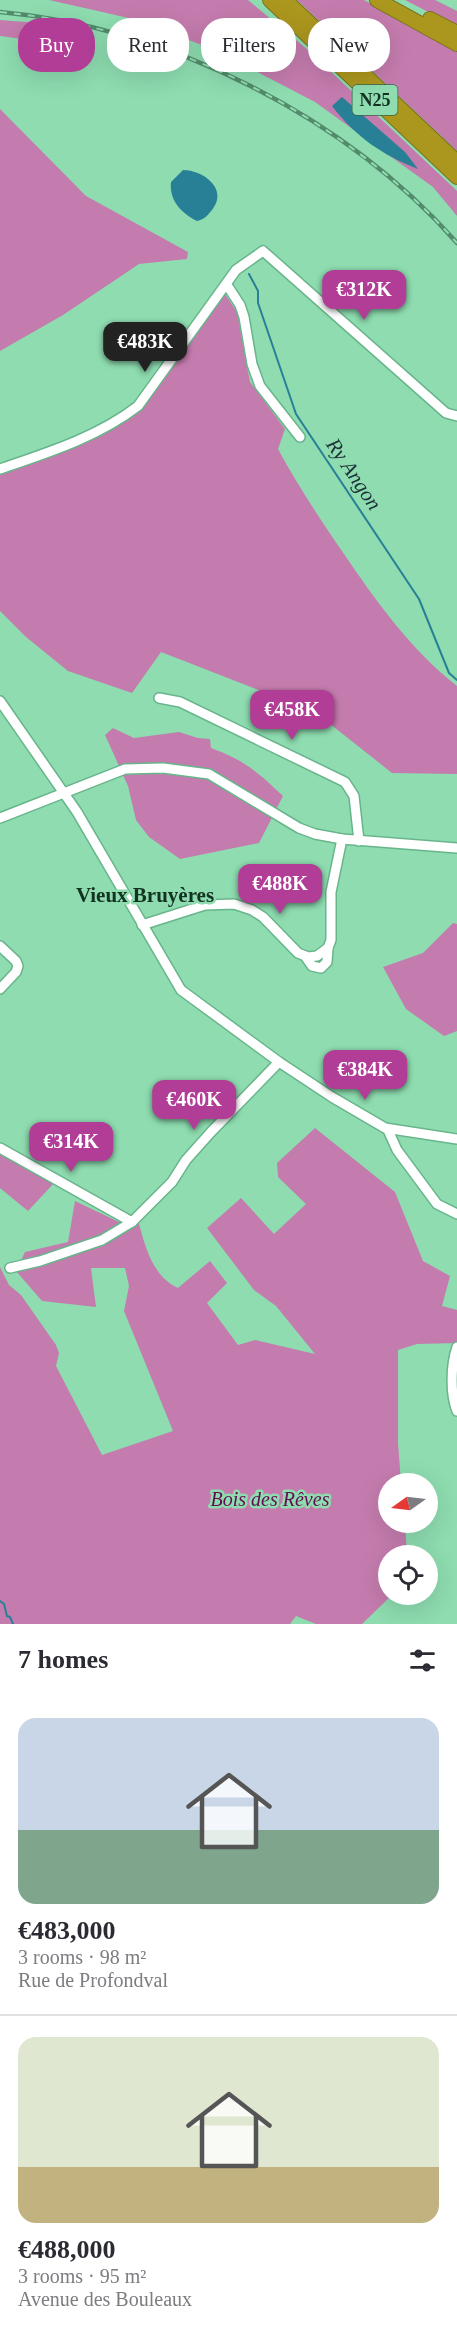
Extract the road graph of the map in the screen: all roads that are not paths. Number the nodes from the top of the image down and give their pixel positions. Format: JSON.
{"nodes":[{"id":1,"x":260,"y":0,"type":"edge"},
{"id":2,"x":270,"y":0,"type":"edge"},
{"id":3,"x":285,"y":0,"type":"edge"},
{"id":4,"x":376,"y":0,"type":"edge"},
{"id":5,"x":394,"y":0,"type":"edge"},
{"id":6,"x":284,"y":18,"type":"edge"},
{"id":7,"x":288,"y":18,"type":"edge"},
{"id":8,"x":296,"y":26,"type":"edge"},
{"id":9,"x":457,"y":33,"type":"edge"},
{"id":10,"x":457,"y":44,"type":"edge"},
{"id":11,"x":457,"y":162,"type":"edge"},
{"id":12,"x":457,"y":177,"type":"edge"},
{"id":13,"x":227,"y":285,"type":"junction"},
{"id":14,"x":457,"y":416,"type":"edge"},
{"id":15,"x":300,"y":437,"type":"dead end"},
{"id":16,"x":0,"y":469,"type":"edge"},
{"id":17,"x":159,"y":698,"type":"dead end"},
{"id":18,"x":0,"y":700,"type":"edge"},
{"id":19,"x":65,"y":794,"type":"junction"},
{"id":20,"x":0,"y":818,"type":"edge"},
{"id":21,"x":342,"y":839,"type":"junction"},
{"id":22,"x":359,"y":840,"type":"junction"},
{"id":23,"x":457,"y":848,"type":"edge"},
{"id":24,"x":142,"y":925,"type":"junction"},
{"id":25,"x":0,"y":946,"type":"edge"},
{"id":26,"x":0,"y":989,"type":"edge"},
{"id":27,"x":279,"y":1062,"type":"junction"},
{"id":28,"x":388,"y":1130,"type":"junction"},
{"id":29,"x":457,"y":1139,"type":"edge"},
{"id":30,"x":0,"y":1148,"type":"edge"},
{"id":31,"x":457,"y":1214,"type":"edge"},
{"id":32,"x":132,"y":1222,"type":"junction"},
{"id":33,"x":10,"y":1268,"type":"dead end"},
{"id":34,"x":457,"y":1347,"type":"edge"},
{"id":35,"x":457,"y":1412,"type":"edge"}],
"edges":[{"from":1,"to":6,"type":"highway"},
{"from":2,"to":7,"type":"highway","number":"N25"},
{"from":3,"to":11,"type":"highway","number":"N25"},
{"from":4,"to":10,"type":"highway"},
{"from":5,"to":9,"type":"highway"},
{"from":8,"to":12,"type":"highway","number":"N25"},
{"from":13,"to":14,"type":"street"},
{"from":13,"to":15,"type":"street"},
{"from":13,"to":16,"type":"street"},
{"from":17,"to":22,"type":"street"},
{"from":18,"to":19,"type":"street"},
{"from":19,"to":20,"type":"street"},
{"from":19,"to":21,"type":"street"},
{"from":19,"to":24,"type":"street"},
{"from":21,"to":22,"type":"street"},
{"from":21,"to":24,"type":"street"},
{"from":22,"to":23,"type":"street"},
{"from":24,"to":27,"type":"street"},
{"from":25,"to":26,"type":"street"},
{"from":27,"to":28,"type":"street"},
{"from":27,"to":32,"type":"street"},
{"from":28,"to":29,"type":"street"},
{"from":28,"to":31,"type":"street"},
{"from":30,"to":32,"type":"street"},
{"from":32,"to":33,"type":"street"},
{"from":34,"to":35,"type":"street"}]}
